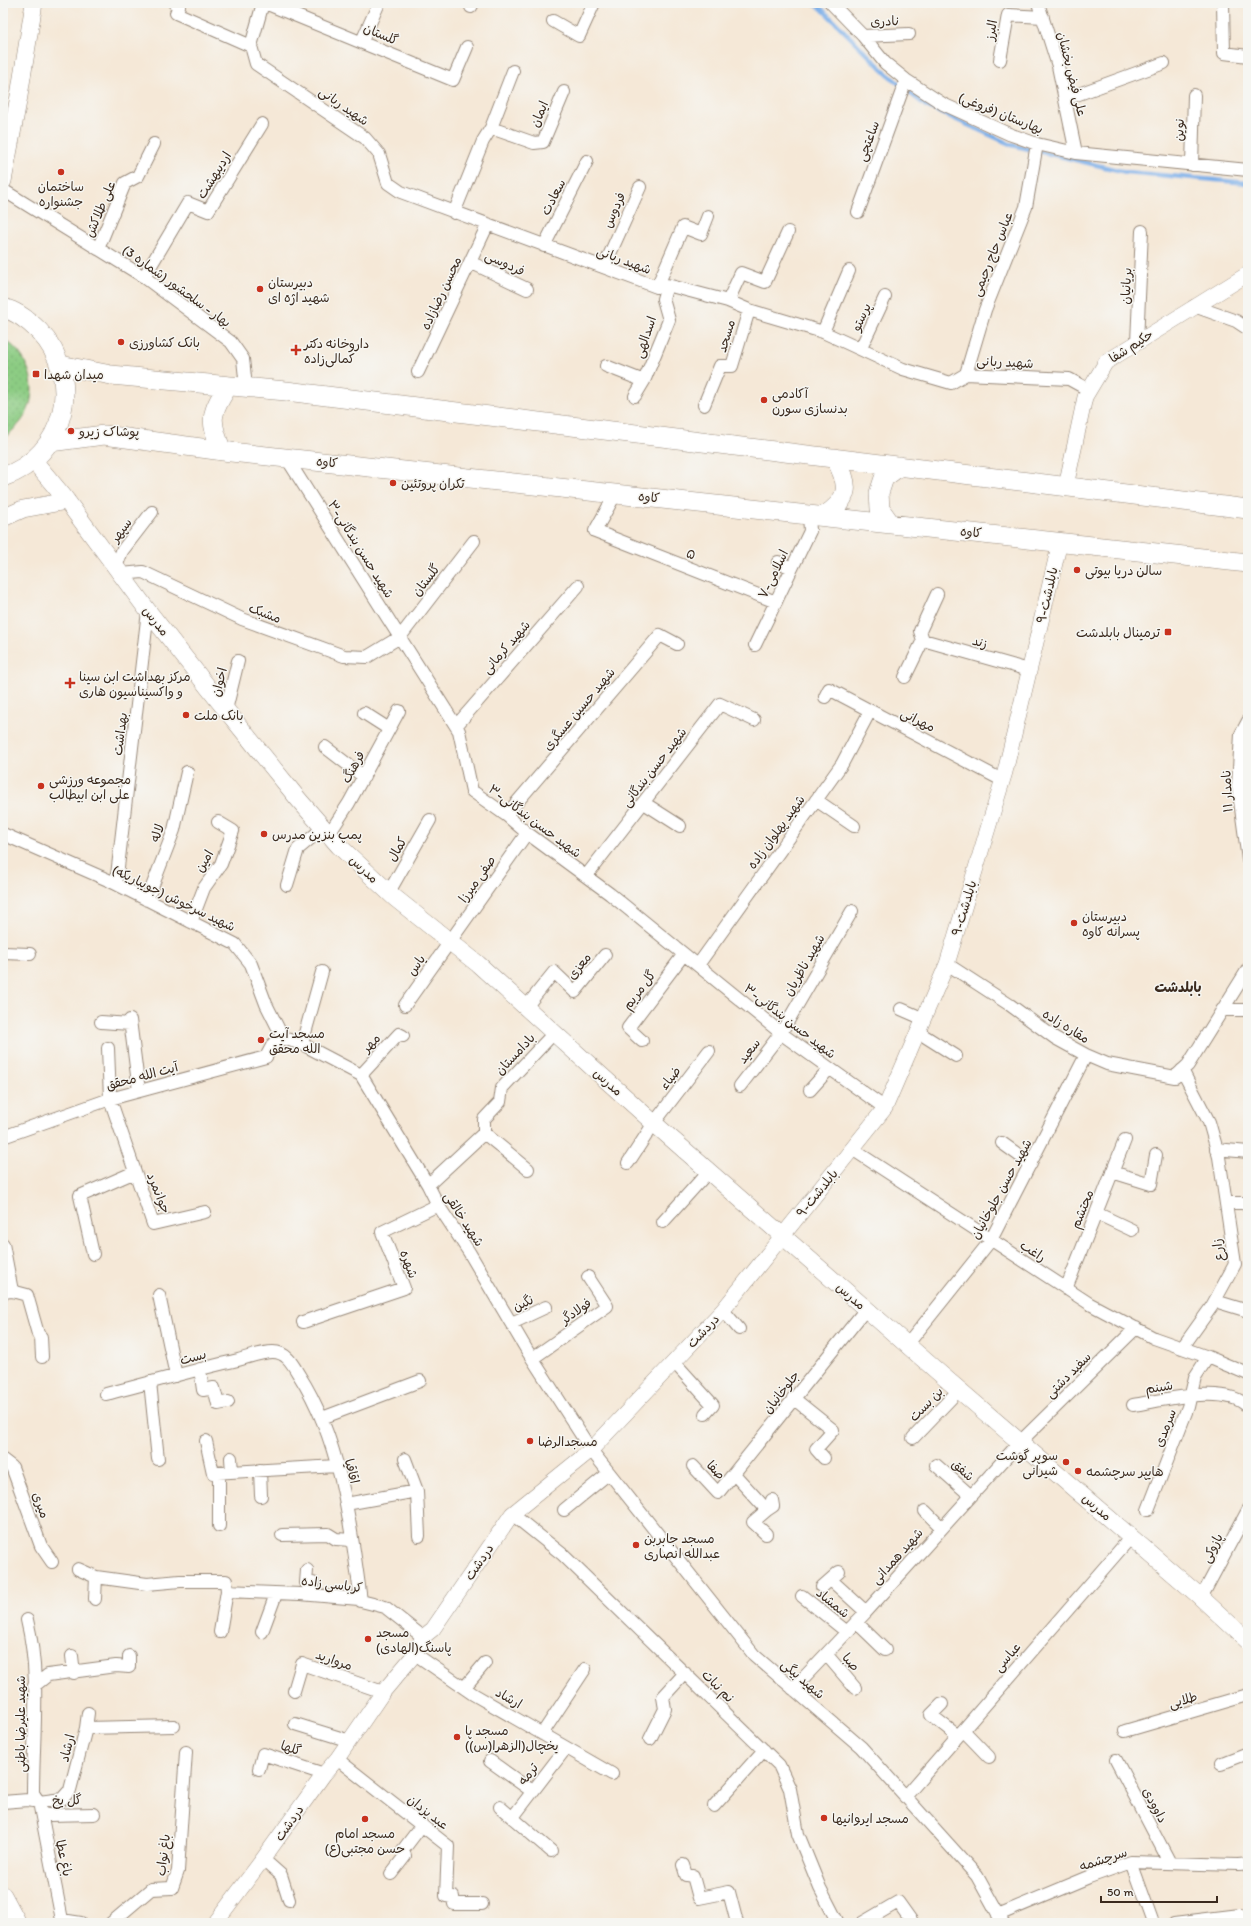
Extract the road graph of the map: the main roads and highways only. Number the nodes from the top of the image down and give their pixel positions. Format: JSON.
{"nodes":[{"id":1,"x":34,"y":3,"type":"edge"},
{"id":2,"x":3,"y":181,"type":"edge"},
{"id":3,"x":3,"y":308,"type":"edge"},
{"id":4,"x":60,"y":365,"type":"junction"},
{"id":5,"x":237,"y":387,"type":"junction"},
{"id":6,"x":50,"y":442,"type":"junction"},
{"id":7,"x":222,"y":450,"type":"junction"},
{"id":8,"x":835,"y":458,"type":"junction"},
{"id":9,"x":34,"y":461,"type":"junction"},
{"id":10,"x":900,"y":466,"type":"junction"},
{"id":11,"x":3,"y":477,"type":"edge"},
{"id":12,"x":67,"y":501,"type":"junction"},
{"id":13,"x":1248,"y":509,"type":"edge"},
{"id":14,"x":817,"y":515,"type":"junction"},
{"id":15,"x":3,"y":518,"type":"edge"},
{"id":16,"x":890,"y":523,"type":"junction"},
{"id":17,"x":1248,"y":563,"type":"edge"},
{"id":18,"x":1248,"y":1641,"type":"edge"},
{"id":19,"x":3,"y":1895,"type":"edge"},
{"id":20,"x":18,"y":1923,"type":"edge"}],
"edges":[{"from":1,"to":2,"type":"main road"},
{"from":3,"to":4,"type":"main road"},
{"from":4,"to":5,"type":"main road"},
{"from":4,"to":6,"type":"main road"},
{"from":5,"to":7,"type":"main road"},
{"from":5,"to":8,"type":"main road"},
{"from":6,"to":7,"type":"main road","name":"کاوه"},
{"from":6,"to":9,"type":"main road"},
{"from":7,"to":14,"type":"main road","name":"کاوه"},
{"from":8,"to":10,"type":"main road"},
{"from":8,"to":14,"type":"main road"},
{"from":9,"to":11,"type":"main road"},
{"from":9,"to":12,"type":"main road","name":"مدرس"},
{"from":10,"to":13,"type":"main road"},
{"from":10,"to":16,"type":"main road"},
{"from":12,"to":15,"type":"main road"},
{"from":12,"to":18,"type":"main road","name":"مدرس"},
{"from":14,"to":16,"type":"main road","name":"کاوه"},
{"from":16,"to":17,"type":"main road","name":"کاوه"},
{"from":19,"to":20,"type":"main road"}]}
